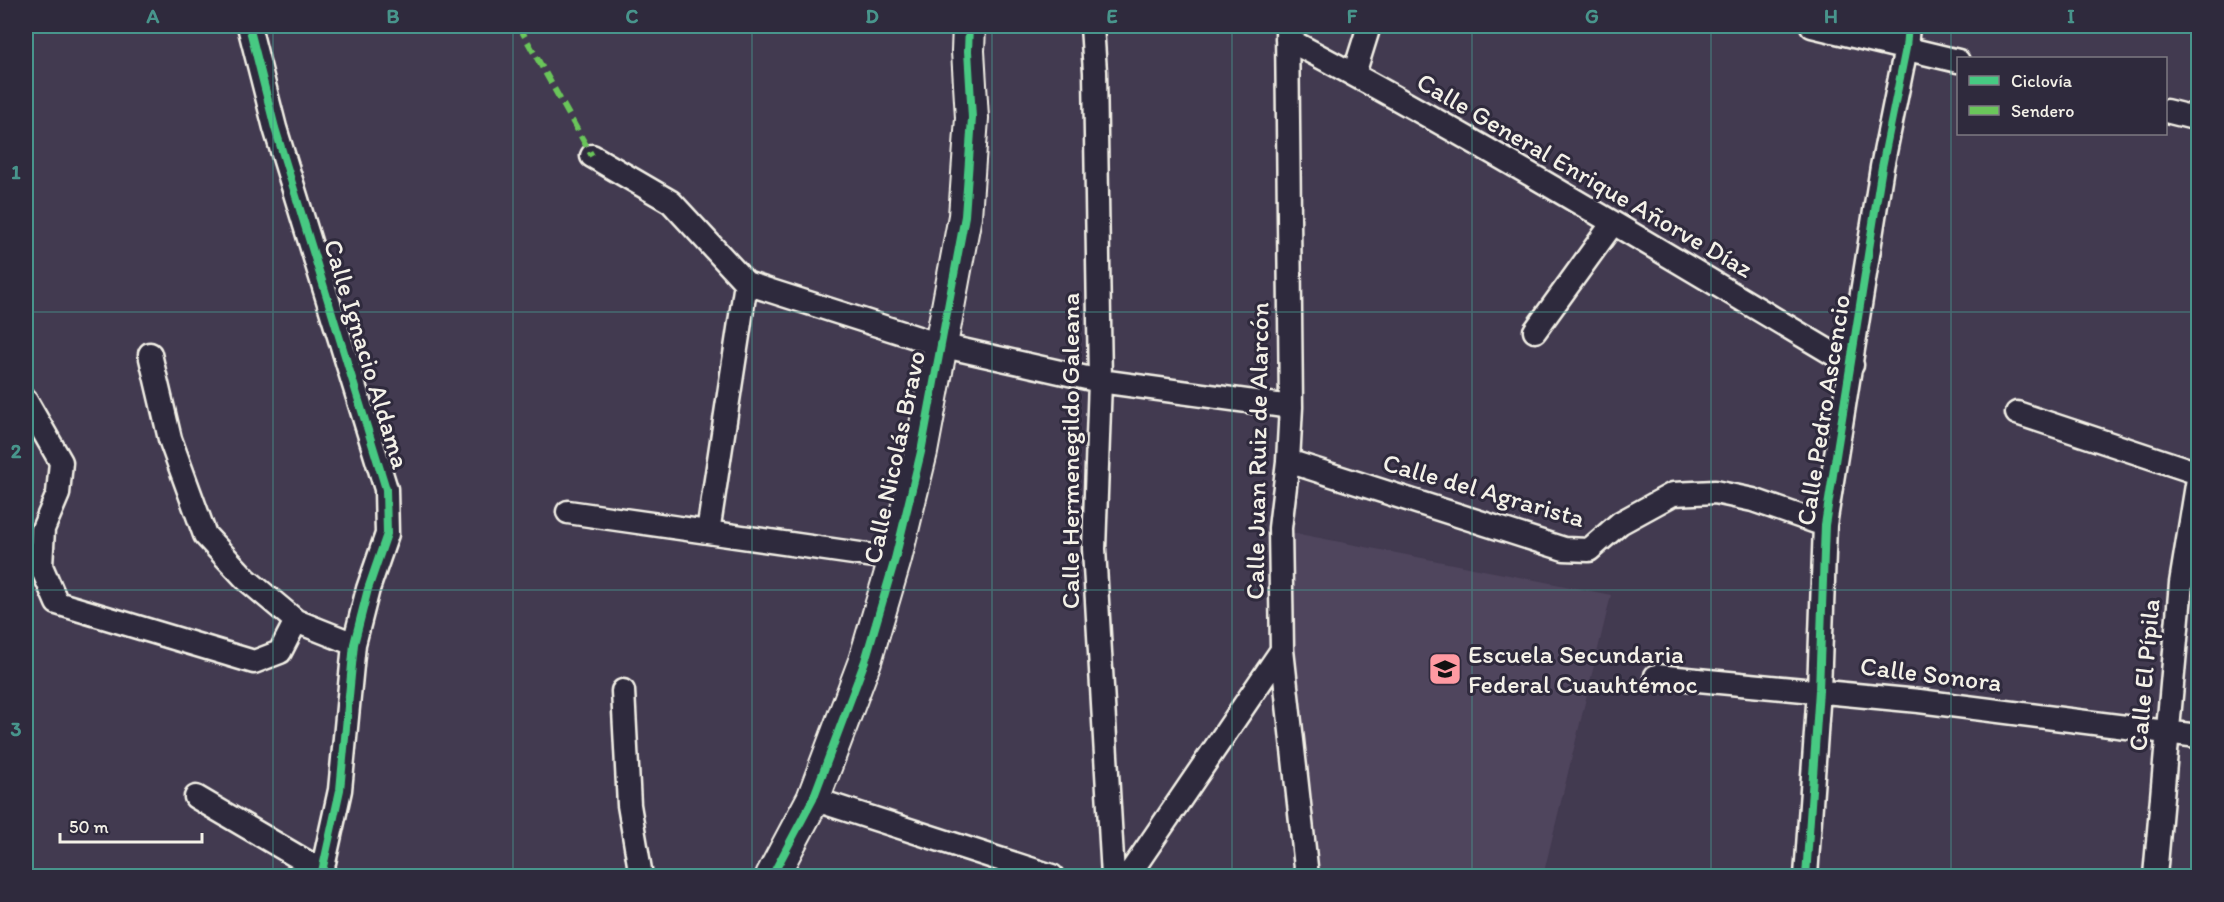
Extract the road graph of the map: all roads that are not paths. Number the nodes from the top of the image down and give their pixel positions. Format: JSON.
{"nodes":[{"id":1,"x":249,"y":26,"type":"edge"},
{"id":2,"x":969,"y":26,"type":"edge"},
{"id":3,"x":1092,"y":26,"type":"edge"},
{"id":4,"x":1369,"y":26,"type":"edge"},
{"id":5,"x":1812,"y":26,"type":"edge"},
{"id":6,"x":1287,"y":32,"type":"edge"},
{"id":7,"x":1907,"y":37,"type":"edge"},
{"id":8,"x":1957,"y":60,"type":"edge"},
{"id":9,"x":1354,"y":74,"type":"junction"},
{"id":10,"x":2167,"y":111,"type":"edge"},
{"id":11,"x":2199,"y":119,"type":"edge"},
{"id":12,"x":592,"y":156,"type":"dead end"},
{"id":13,"x":1613,"y":223,"type":"junction"},
{"id":14,"x":746,"y":283,"type":"junction"},
{"id":15,"x":1535,"y":331,"type":"dead end"},
{"id":16,"x":940,"y":345,"type":"junction"},
{"id":17,"x":150,"y":354,"type":"dead end"},
{"id":18,"x":1852,"y":365,"type":"junction"},
{"id":19,"x":1100,"y":381,"type":"junction"},
{"id":20,"x":26,"y":401,"type":"edge"},
{"id":21,"x":1291,"y":407,"type":"junction"},
{"id":22,"x":2017,"y":412,"type":"dead end"},
{"id":23,"x":1288,"y":461,"type":"junction"},
{"id":24,"x":2199,"y":473,"type":"edge"},
{"id":25,"x":2199,"y":479,"type":"edge"},
{"id":26,"x":568,"y":512,"type":"dead end"},
{"id":27,"x":1825,"y":525,"type":"junction"},
{"id":28,"x":708,"y":532,"type":"junction"},
{"id":29,"x":895,"y":560,"type":"junction"},
{"id":30,"x":2199,"y":566,"type":"edge"},
{"id":31,"x":2181,"y":583,"type":"junction"},
{"id":32,"x":296,"y":621,"type":"junction"},
{"id":33,"x":354,"y":644,"type":"junction"},
{"id":34,"x":1282,"y":650,"type":"junction"},
{"id":35,"x":1656,"y":676,"type":"dead end"},
{"id":36,"x":1819,"y":690,"type":"junction"},
{"id":37,"x":623,"y":691,"type":"dead end"},
{"id":38,"x":2168,"y":732,"type":"junction"},
{"id":39,"x":2199,"y":736,"type":"edge"},
{"id":40,"x":196,"y":797,"type":"dead end"},
{"id":41,"x":813,"y":799,"type":"junction"},
{"id":42,"x":322,"y":874,"type":"edge"},
{"id":43,"x":641,"y":876,"type":"edge"},
{"id":44,"x":772,"y":876,"type":"edge"},
{"id":45,"x":1052,"y":876,"type":"edge"},
{"id":46,"x":1113,"y":876,"type":"edge"},
{"id":47,"x":1128,"y":876,"type":"edge"},
{"id":48,"x":1307,"y":876,"type":"edge"},
{"id":49,"x":1806,"y":876,"type":"edge"},
{"id":50,"x":2155,"y":876,"type":"edge"}],
"edges":[{"from":1,"to":33,"type":"street","name":"Calle Ignacio Aldama"},
{"from":2,"to":16,"type":"street","name":"Calle Nicolás Bravo"},
{"from":3,"to":19,"type":"street","name":"Calle Hermenegildo Galeana"},
{"from":4,"to":9,"type":"street"},
{"from":5,"to":7,"type":"street"},
{"from":6,"to":9,"type":"street","name":"Calle General Enrique Añorve Díaz"},
{"from":6,"to":21,"type":"street","name":"Calle Juan Ruiz de Alarcón"},
{"from":7,"to":8,"type":"street"},
{"from":7,"to":18,"type":"street","name":"Calle Pedro Ascencio"},
{"from":9,"to":13,"type":"street","name":"Calle General Enrique Añorve Díaz"},
{"from":10,"to":11,"type":"street"},
{"from":12,"to":14,"type":"street"},
{"from":13,"to":15,"type":"street"},
{"from":13,"to":18,"type":"street","name":"Calle General Enrique Añorve Díaz"},
{"from":14,"to":16,"type":"street"},
{"from":14,"to":28,"type":"street"},
{"from":16,"to":19,"type":"street"},
{"from":16,"to":29,"type":"street","name":"Calle Nicolás Bravo"},
{"from":17,"to":32,"type":"street"},
{"from":18,"to":27,"type":"street","name":"Calle Pedro Ascencio"},
{"from":19,"to":21,"type":"street"},
{"from":19,"to":46,"type":"street","name":"Calle Hermenegildo Galeana"},
{"from":20,"to":32,"type":"street"},
{"from":21,"to":23,"type":"street","name":"Calle Juan Ruiz de Alarcón"},
{"from":22,"to":24,"type":"street"},
{"from":23,"to":27,"type":"street","name":"Calle del Agrarista"},
{"from":23,"to":34,"type":"street","name":"Calle Juan Ruiz de Alarcón"},
{"from":25,"to":31,"type":"street","name":"Calle El Pípila"},
{"from":26,"to":28,"type":"street"},
{"from":27,"to":36,"type":"street","name":"Calle Pedro Ascencio"},
{"from":28,"to":29,"type":"street"},
{"from":29,"to":41,"type":"street","name":"Calle Nicolás Bravo"},
{"from":30,"to":31,"type":"street"},
{"from":31,"to":38,"type":"street","name":"Calle El Pípila"},
{"from":32,"to":33,"type":"street"},
{"from":33,"to":42,"type":"street","name":"Calle Ignacio Aldama"},
{"from":34,"to":47,"type":"street"},
{"from":34,"to":48,"type":"street","name":"Calle Juan Ruiz de Alarcón"},
{"from":35,"to":36,"type":"street","name":"Calle Sonora"},
{"from":36,"to":38,"type":"street","name":"Calle Sonora"},
{"from":36,"to":49,"type":"street","name":"Calle Pedro Ascencio"},
{"from":37,"to":43,"type":"street"},
{"from":38,"to":39,"type":"street","name":"Calle Sonora"},
{"from":38,"to":50,"type":"street","name":"Calle El Pípila"},
{"from":40,"to":42,"type":"street"},
{"from":41,"to":44,"type":"street","name":"Calle Nicolás Bravo"},
{"from":41,"to":45,"type":"street"}]}
